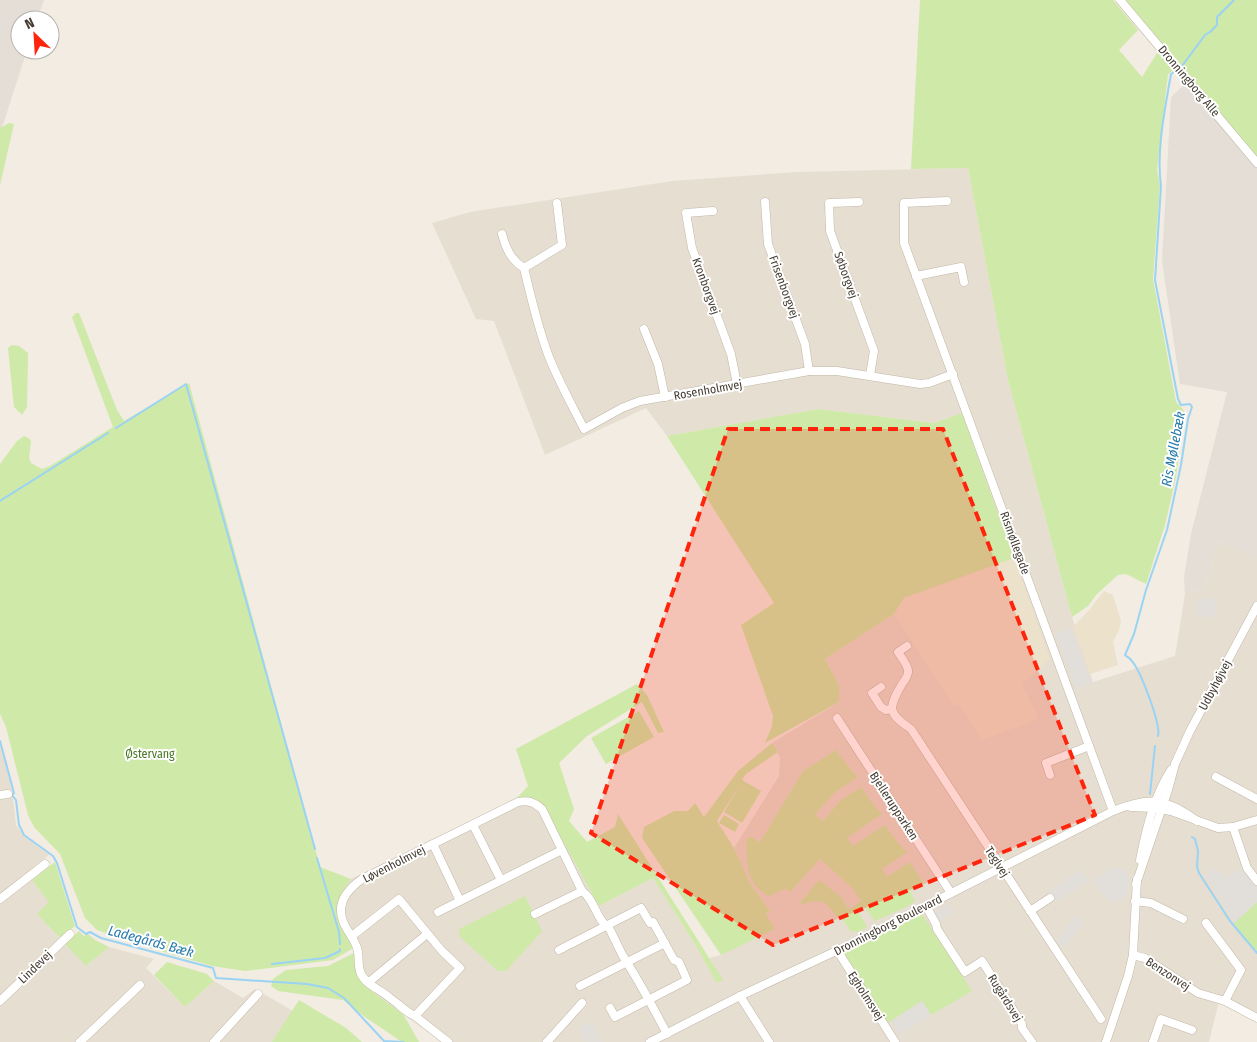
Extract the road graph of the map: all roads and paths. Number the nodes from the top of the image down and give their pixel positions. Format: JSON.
{"nodes":[{"id":1,"x":1120,"y":0,"type":"edge"},
{"id":2,"x":1257,"y":163,"type":"edge"},
{"id":3,"x":947,"y":201,"type":"dead end"},
{"id":4,"x":765,"y":202,"type":"dead end"},
{"id":5,"x":859,"y":202,"type":"dead end"},
{"id":6,"x":557,"y":203,"type":"dead end"},
{"id":7,"x":713,"y":211,"type":"dead end"},
{"id":8,"x":502,"y":234,"type":"dead end"},
{"id":9,"x":524,"y":268,"type":"junction"},
{"id":10,"x":916,"y":276,"type":"junction"},
{"id":11,"x":964,"y":282,"type":"dead end"},
{"id":12,"x":644,"y":329,"type":"dead end"},
{"id":13,"x":809,"y":371,"type":"junction"},
{"id":14,"x":952,"y":374,"type":"junction"},
{"id":15,"x":870,"y":375,"type":"junction"},
{"id":16,"x":737,"y":384,"type":"junction"},
{"id":17,"x":665,"y":398,"type":"junction"},
{"id":18,"x":1257,"y":606,"type":"edge"},
{"id":19,"x":907,"y":646,"type":"dead end"},
{"id":20,"x":881,"y":687,"type":"dead end"},
{"id":21,"x":891,"y":709,"type":"junction"},
{"id":22,"x":837,"y":718,"type":"dead end"},
{"id":23,"x":1089,"y":746,"type":"junction"},
{"id":24,"x":1050,"y":774,"type":"dead end"},
{"id":25,"x":1216,"y":777,"type":"dead end"},
{"id":26,"x":1257,"y":799,"type":"edge"},
{"id":27,"x":1159,"y":806,"type":"junction"},
{"id":28,"x":1113,"y":811,"type":"junction"},
{"id":29,"x":1257,"y":820,"type":"edge"},
{"id":30,"x":473,"y":825,"type":"junction"},
{"id":31,"x":1233,"y":827,"type":"junction"},
{"id":32,"x":433,"y":844,"type":"junction"},
{"id":33,"x":562,"y":850,"type":"junction"},
{"id":34,"x":44,"y":864,"type":"dead end"},
{"id":35,"x":1001,"y":868,"type":"junction"},
{"id":36,"x":501,"y":880,"type":"junction"},
{"id":37,"x":1257,"y":881,"type":"edge"},
{"id":38,"x":582,"y":891,"type":"junction"},
{"id":39,"x":951,"y":893,"type":"junction"},
{"id":40,"x":1050,"y":898,"type":"dead end"},
{"id":41,"x":0,"y":899,"type":"edge"},
{"id":42,"x":460,"y":901,"type":"junction"},
{"id":43,"x":1135,"y":901,"type":"junction"},
{"id":44,"x":926,"y":906,"type":"junction"},
{"id":45,"x":438,"y":912,"type":"dead end"},
{"id":46,"x":1030,"y":912,"type":"junction"},
{"id":47,"x":535,"y":914,"type":"dead end"},
{"id":48,"x":1183,"y":919,"type":"dead end"},
{"id":49,"x":1206,"y":923,"type":"dead end"},
{"id":50,"x":607,"y":926,"type":"junction"},
{"id":51,"x":70,"y":934,"type":"dead end"},
{"id":52,"x":427,"y":934,"type":"junction"},
{"id":53,"x":352,"y":936,"type":"junction"},
{"id":54,"x":665,"y":943,"type":"junction"},
{"id":55,"x":558,"y":950,"type":"dead end"},
{"id":56,"x":837,"y":950,"type":"junction"},
{"id":57,"x":1133,"y":955,"type":"junction"},
{"id":58,"x":628,"y":962,"type":"junction"},
{"id":59,"x":369,"y":982,"type":"junction"},
{"id":60,"x":140,"y":985,"type":"dead end"},
{"id":61,"x":580,"y":986,"type":"dead end"},
{"id":62,"x":258,"y":994,"type":"dead end"},
{"id":63,"x":740,"y":996,"type":"junction"},
{"id":64,"x":650,"y":1000,"type":"junction"},
{"id":65,"x":0,"y":1001,"type":"edge"},
{"id":66,"x":1225,"y":1001,"type":"junction"},
{"id":67,"x":582,"y":1003,"type":"dead end"},
{"id":68,"x":610,"y":1008,"type":"dead end"},
{"id":69,"x":414,"y":1016,"type":"junction"},
{"id":70,"x":1257,"y":1018,"type":"edge"},
{"id":71,"x":1101,"y":1019,"type":"dead end"},
{"id":72,"x":1192,"y":1030,"type":"dead end"},
{"id":73,"x":666,"y":1034,"type":"junction"},
{"id":74,"x":80,"y":1042,"type":"edge"},
{"id":75,"x":214,"y":1042,"type":"edge"},
{"id":76,"x":448,"y":1042,"type":"edge"},
{"id":77,"x":547,"y":1042,"type":"edge"},
{"id":78,"x":650,"y":1042,"type":"edge"},
{"id":79,"x":769,"y":1042,"type":"edge"},
{"id":80,"x":895,"y":1042,"type":"edge"},
{"id":81,"x":1032,"y":1042,"type":"edge"},
{"id":82,"x":1106,"y":1042,"type":"edge"},
{"id":83,"x":1153,"y":1042,"type":"edge"}],
"edges":[{"from":1,"to":2,"type":"street","name":"Dronningborg Alle"},
{"from":3,"to":10,"type":"street","name":"Rismøllegade"},
{"from":4,"to":13,"type":"street","name":"Frisenborgvej"},
{"from":5,"to":15,"type":"street","name":"Søborgvej"},
{"from":6,"to":9,"type":"street"},
{"from":7,"to":16,"type":"street","name":"Kronborgvej"},
{"from":8,"to":9,"type":"street"},
{"from":9,"to":17,"type":"street","name":"Rosenholmvej"},
{"from":10,"to":11,"type":"street"},
{"from":10,"to":14,"type":"street","name":"Rismøllegade"},
{"from":12,"to":17,"type":"street"},
{"from":13,"to":15,"type":"street","name":"Rosenholmvej"},
{"from":13,"to":16,"type":"street","name":"Rosenholmvej"},
{"from":14,"to":15,"type":"street","name":"Rosenholmvej"},
{"from":14,"to":23,"type":"street","name":"Rismøllegade"},
{"from":16,"to":17,"type":"street","name":"Rosenholmvej"},
{"from":18,"to":27,"type":"street","name":"Udbyhøjvej"},
{"from":19,"to":21,"type":"street"},
{"from":20,"to":21,"type":"street","name":"Teglvej"},
{"from":21,"to":35,"type":"street","name":"Teglvej"},
{"from":22,"to":39,"type":"street","name":"Bjellerupparken"},
{"from":23,"to":24,"type":"street"},
{"from":23,"to":28,"type":"street","name":"Rismøllegade"},
{"from":25,"to":26,"type":"street"},
{"from":27,"to":28,"type":"street","name":"Dronningborg Boulevard"},
{"from":27,"to":31,"type":"street","name":"Dronningborg Boulevard"},
{"from":27,"to":43,"type":"street","name":"Udbyhøjvej"},
{"from":28,"to":35,"type":"street","name":"Dronningborg Boulevard"},
{"from":29,"to":31,"type":"street"},
{"from":30,"to":32,"type":"street","name":"Løvenholmvej"},
{"from":30,"to":33,"type":"street","name":"Løvenholmvej"},
{"from":30,"to":36,"type":"street"},
{"from":31,"to":37,"type":"street"},
{"from":32,"to":42,"type":"street","name":"Løvenholmvej"},
{"from":32,"to":53,"type":"street","name":"Løvenholmvej"},
{"from":33,"to":36,"type":"street"},
{"from":33,"to":38,"type":"street","name":"Løvenholmvej"},
{"from":34,"to":41,"type":"street"},
{"from":35,"to":39,"type":"street","name":"Dronningborg Boulevard"},
{"from":35,"to":46,"type":"street","name":"Teglvej"},
{"from":36,"to":42,"type":"street"},
{"from":38,"to":47,"type":"street"},
{"from":38,"to":50,"type":"street","name":"Løvenholmvej"},
{"from":39,"to":44,"type":"street","name":"Dronningborg Boulevard"},
{"from":40,"to":46,"type":"street"},
{"from":42,"to":45,"type":"street"},
{"from":43,"to":48,"type":"street"},
{"from":43,"to":57,"type":"street","name":"Udbyhøjvej"},
{"from":44,"to":56,"type":"street","name":"Dronningborg Boulevard"},
{"from":44,"to":81,"type":"street","name":"Rugårdsvej"},
{"from":46,"to":71,"type":"street","name":"Teglvej"},
{"from":49,"to":66,"type":"street"},
{"from":50,"to":54,"type":"street"},
{"from":50,"to":55,"type":"street"},
{"from":50,"to":58,"type":"street","name":"Løvenholmvej"},
{"from":51,"to":65,"type":"street","name":"Lindevej"},
{"from":52,"to":53,"type":"street"},
{"from":52,"to":59,"type":"street"},
{"from":52,"to":69,"type":"street"},
{"from":53,"to":59,"type":"street","name":"Løvenholmvej"},
{"from":54,"to":58,"type":"street"},
{"from":54,"to":64,"type":"street"},
{"from":56,"to":63,"type":"street","name":"Dronningborg Boulevard"},
{"from":56,"to":80,"type":"street","name":"Egholmsvej"},
{"from":57,"to":66,"type":"street","name":"Benzonvej"},
{"from":57,"to":82,"type":"street","name":"Udbyhøjvej"},
{"from":58,"to":61,"type":"street"},
{"from":58,"to":64,"type":"street","name":"Løvenholmvej"},
{"from":59,"to":69,"type":"street","name":"Løvenholmvej"},
{"from":60,"to":74,"type":"street"},
{"from":62,"to":75,"type":"street"},
{"from":63,"to":73,"type":"street","name":"Dronningborg Boulevard"},
{"from":63,"to":79,"type":"street"},
{"from":64,"to":68,"type":"street"},
{"from":64,"to":73,"type":"street","name":"Løvenholmvej"},
{"from":66,"to":70,"type":"street","name":"Benzonvej"},
{"from":67,"to":77,"type":"street"},
{"from":69,"to":76,"type":"street","name":"Løvenholmvej"},
{"from":72,"to":83,"type":"street"},
{"from":73,"to":78,"type":"street","name":"Dronningborg Boulevard"}]}
